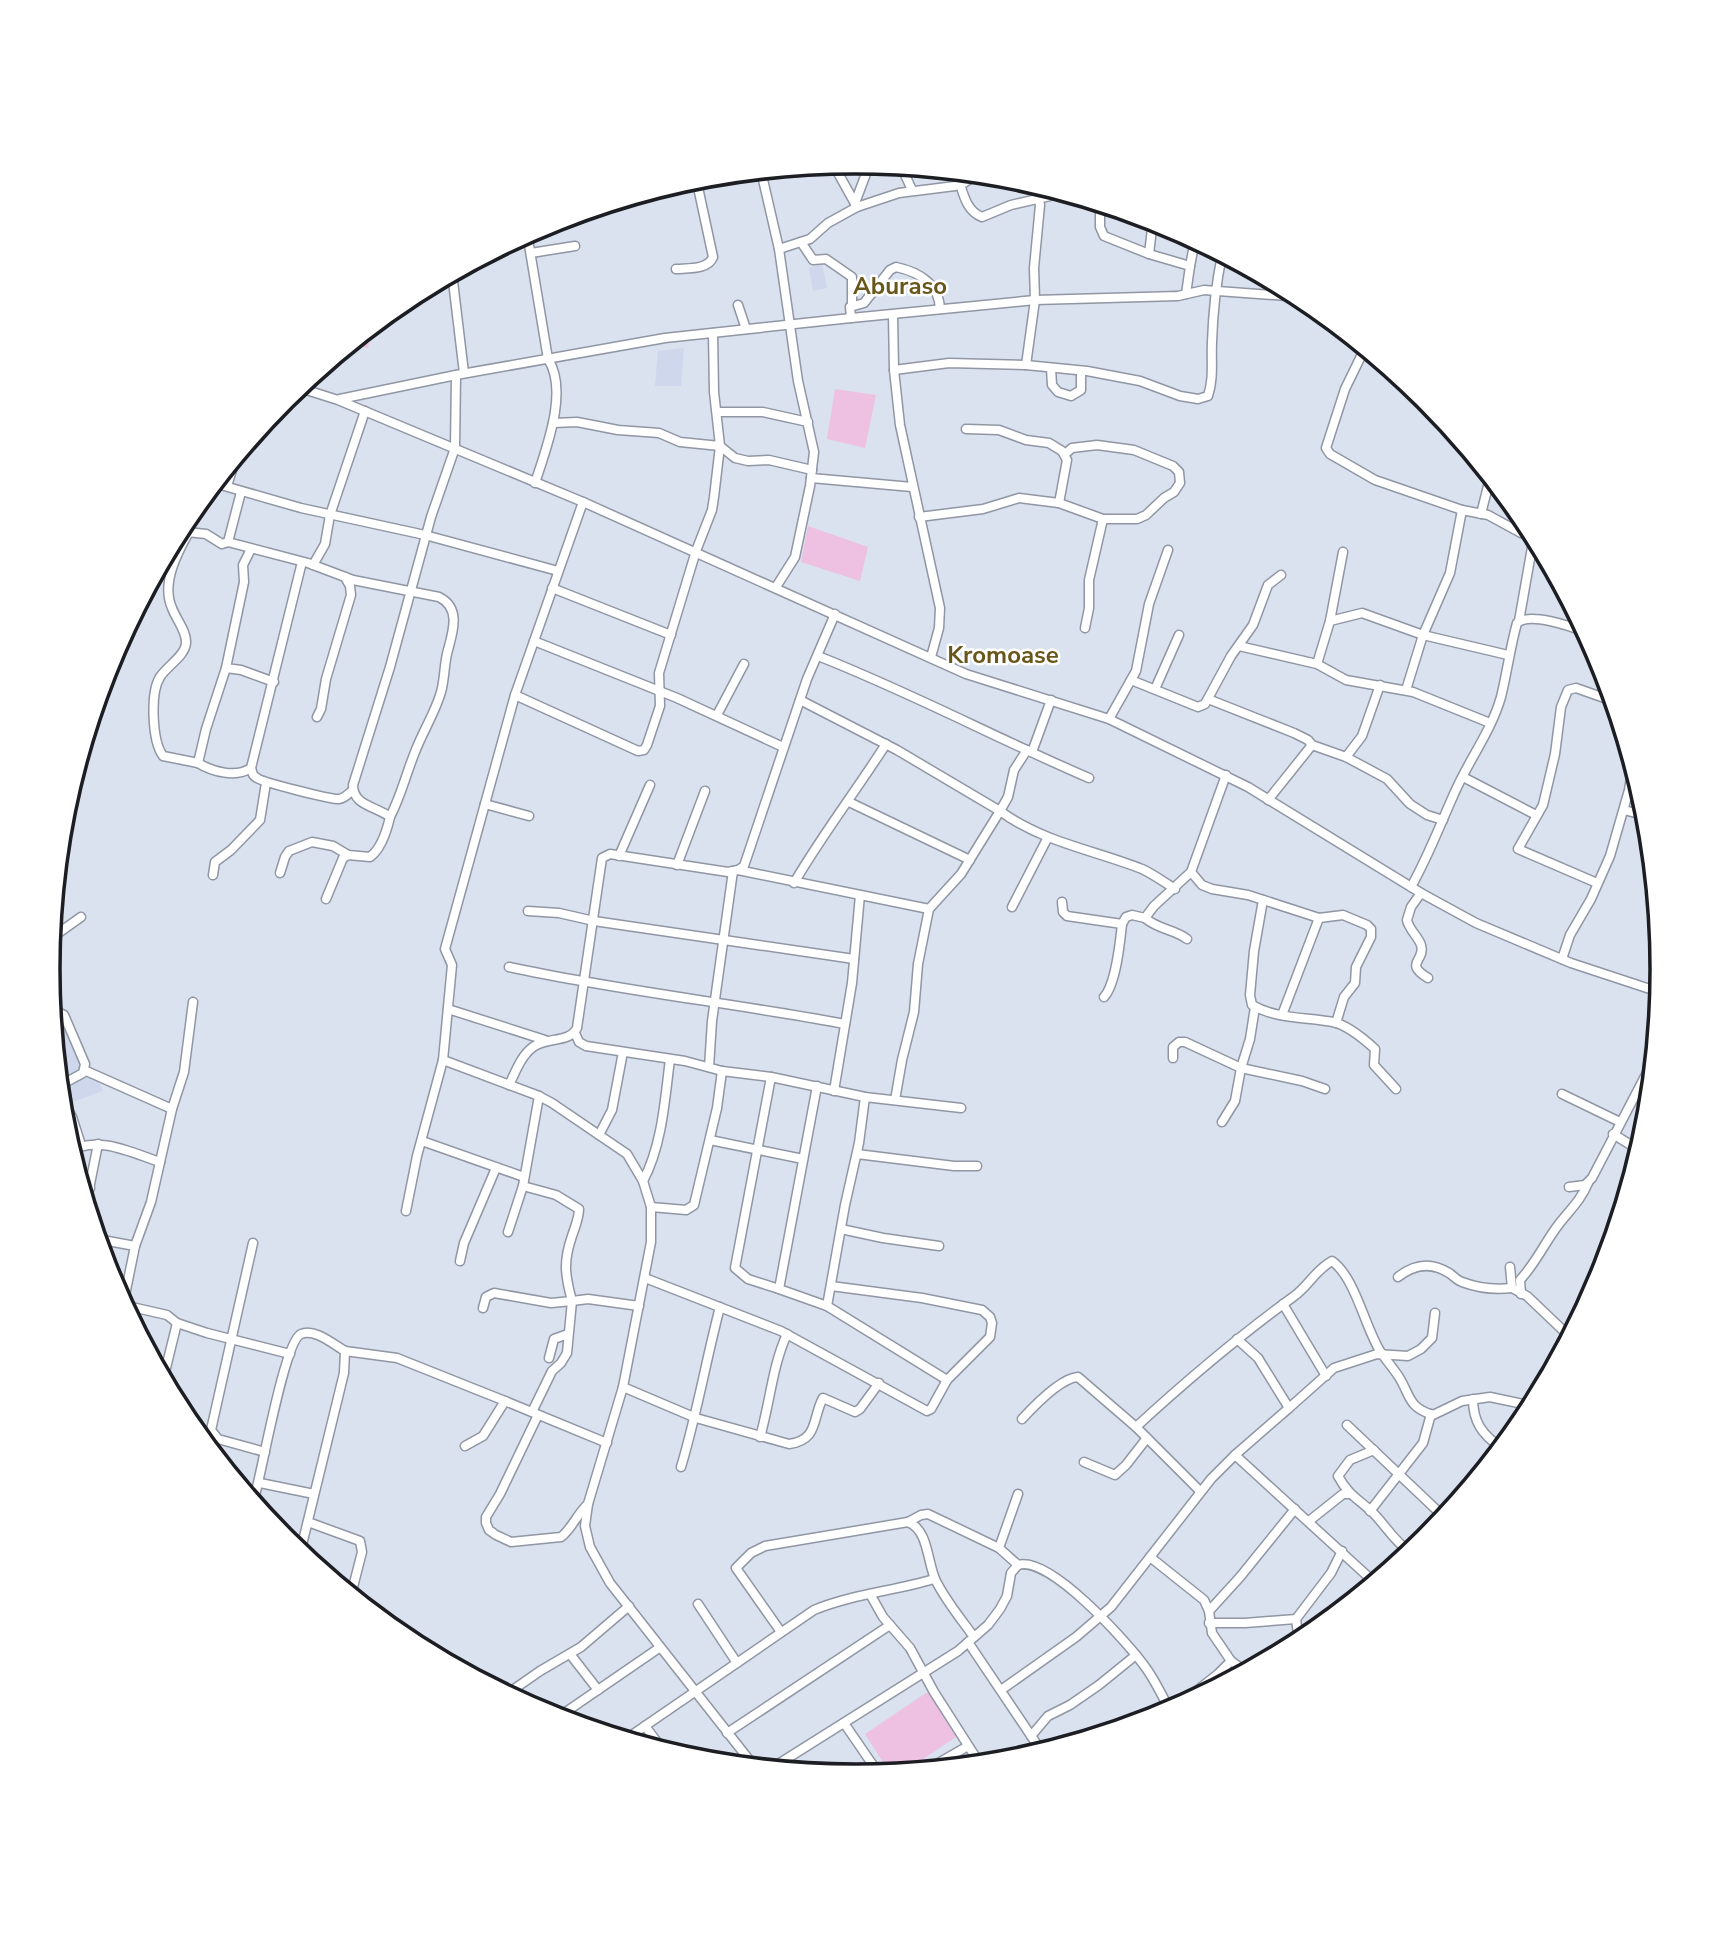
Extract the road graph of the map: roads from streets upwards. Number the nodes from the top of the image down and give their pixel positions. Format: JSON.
{"nodes":[{"id":1,"x":866,"y":174,"type":"edge"},
{"id":2,"x":839,"y":175,"type":"edge"},
{"id":3,"x":906,"y":176,"type":"edge"},
{"id":4,"x":763,"y":180,"type":"edge"},
{"id":5,"x":964,"y":182,"type":"edge"},
{"id":6,"x":960,"y":184,"type":"junction"},
{"id":7,"x":698,"y":189,"type":"edge"},
{"id":8,"x":912,"y":190,"type":"junction"},
{"id":9,"x":1037,"y":196,"type":"edge"},
{"id":10,"x":1045,"y":197,"type":"edge"},
{"id":11,"x":1038,"y":199,"type":"junction"},
{"id":12,"x":856,"y":205,"type":"junction"},
{"id":13,"x":1100,"y":213,"type":"edge"},
{"id":14,"x":1152,"y":232,"type":"edge"},
{"id":15,"x":801,"y":242,"type":"junction"},
{"id":16,"x":529,"y":244,"type":"edge"},
{"id":17,"x":575,"y":246,"type":"dead end"},
{"id":18,"x":779,"y":249,"type":"junction"},
{"id":19,"x":1193,"y":250,"type":"edge"},
{"id":20,"x":531,"y":253,"type":"junction"},
{"id":21,"x":1149,"y":254,"type":"junction"},
{"id":22,"x":1220,"y":264,"type":"edge"},
{"id":23,"x":1190,"y":267,"type":"junction"},
{"id":24,"x":676,"y":269,"type":"dead end"},
{"id":25,"x":453,"y":284,"type":"edge"},
{"id":26,"x":1214,"y":290,"type":"junction"},
{"id":27,"x":1186,"y":294,"type":"junction"},
{"id":28,"x":1275,"y":295,"type":"edge"},
{"id":29,"x":1035,"y":300,"type":"junction"},
{"id":30,"x":738,"y":305,"type":"dead end"},
{"id":31,"x":852,"y":305,"type":"junction"},
{"id":32,"x":940,"y":309,"type":"junction"},
{"id":33,"x":893,"y":315,"type":"junction"},
{"id":34,"x":850,"y":318,"type":"junction"},
{"id":35,"x":789,"y":325,"type":"junction"},
{"id":36,"x":747,"y":329,"type":"junction"},
{"id":37,"x":713,"y":333,"type":"junction"},
{"id":38,"x":1360,"y":356,"type":"edge"},
{"id":39,"x":548,"y":359,"type":"junction"},
{"id":40,"x":1026,"y":365,"type":"junction"},
{"id":41,"x":1051,"y":368,"type":"junction"},
{"id":42,"x":894,"y":370,"type":"junction"},
{"id":43,"x":1081,"y":371,"type":"junction"},
{"id":44,"x":460,"y":374,"type":"junction"},
{"id":45,"x":309,"y":391,"type":"edge"},
{"id":46,"x":338,"y":400,"type":"junction"},
{"id":47,"x":365,"y":411,"type":"junction"},
{"id":48,"x":717,"y":412,"type":"junction"},
{"id":49,"x":808,"y":422,"type":"junction"},
{"id":50,"x":553,"y":423,"type":"junction"},
{"id":51,"x":966,"y":429,"type":"dead end"},
{"id":52,"x":720,"y":446,"type":"junction"},
{"id":53,"x":455,"y":448,"type":"junction"},
{"id":54,"x":1065,"y":454,"type":"junction"},
{"id":55,"x":812,"y":474,"type":"junction"},
{"id":56,"x":229,"y":479,"type":"edge"},
{"id":57,"x":535,"y":483,"type":"junction"},
{"id":58,"x":224,"y":485,"type":"edge"},
{"id":59,"x":227,"y":486,"type":"junction"},
{"id":60,"x":912,"y":487,"type":"junction"},
{"id":61,"x":1487,"y":488,"type":"edge"},
{"id":62,"x":242,"y":492,"type":"junction"},
{"id":63,"x":583,"y":502,"type":"junction"},
{"id":64,"x":1059,"y":503,"type":"junction"},
{"id":65,"x":1462,"y":510,"type":"junction"},
{"id":66,"x":1481,"y":514,"type":"junction"},
{"id":67,"x":330,"y":515,"type":"junction"},
{"id":68,"x":919,"y":517,"type":"junction"},
{"id":69,"x":1103,"y":519,"type":"junction"},
{"id":70,"x":189,"y":532,"type":"edge"},
{"id":71,"x":1519,"y":532,"type":"edge"},
{"id":72,"x":425,"y":535,"type":"junction"},
{"id":73,"x":185,"y":539,"type":"edge"},
{"id":74,"x":228,"y":542,"type":"junction"},
{"id":75,"x":251,"y":550,"type":"junction"},
{"id":76,"x":1168,"y":550,"type":"dead end"},
{"id":77,"x":695,"y":551,"type":"junction"},
{"id":78,"x":1343,"y":552,"type":"dead end"},
{"id":79,"x":1531,"y":552,"type":"edge"},
{"id":80,"x":302,"y":562,"type":"junction"},
{"id":81,"x":313,"y":565,"type":"junction"},
{"id":82,"x":558,"y":571,"type":"junction"},
{"id":83,"x":1280,"y":575,"type":"dead end"},
{"id":84,"x":345,"y":577,"type":"junction"},
{"id":85,"x":776,"y":587,"type":"junction"},
{"id":86,"x":552,"y":588,"type":"junction"},
{"id":87,"x":411,"y":590,"type":"junction"},
{"id":88,"x":835,"y":614,"type":"junction"},
{"id":89,"x":1330,"y":621,"type":"junction"},
{"id":90,"x":1519,"y":621,"type":"junction"},
{"id":91,"x":1573,"y":627,"type":"edge"},
{"id":92,"x":1085,"y":628,"type":"dead end"},
{"id":93,"x":671,"y":635,"type":"junction"},
{"id":94,"x":1179,"y":635,"type":"dead end"},
{"id":95,"x":1423,"y":635,"type":"junction"},
{"id":96,"x":534,"y":641,"type":"junction"},
{"id":97,"x":1239,"y":646,"type":"junction"},
{"id":98,"x":1508,"y":655,"type":"junction"},
{"id":99,"x":817,"y":656,"type":"junction"},
{"id":100,"x":931,"y":657,"type":"junction"},
{"id":101,"x":744,"y":664,"type":"dead end"},
{"id":102,"x":1317,"y":664,"type":"junction"},
{"id":103,"x":226,"y":668,"type":"junction"},
{"id":104,"x":1131,"y":680,"type":"junction"},
{"id":105,"x":274,"y":682,"type":"junction"},
{"id":106,"x":1380,"y":685,"type":"junction"},
{"id":107,"x":1155,"y":688,"type":"junction"},
{"id":108,"x":658,"y":690,"type":"junction"},
{"id":109,"x":1406,"y":690,"type":"junction"},
{"id":110,"x":515,"y":695,"type":"junction"},
{"id":111,"x":1601,"y":697,"type":"edge"},
{"id":112,"x":1208,"y":699,"type":"junction"},
{"id":113,"x":800,"y":700,"type":"junction"},
{"id":114,"x":1051,"y":700,"type":"junction"},
{"id":115,"x":717,"y":715,"type":"junction"},
{"id":116,"x":317,"y":717,"type":"dead end"},
{"id":117,"x":1110,"y":719,"type":"junction"},
{"id":118,"x":1490,"y":723,"type":"junction"},
{"id":119,"x":886,"y":744,"type":"junction"},
{"id":120,"x":1312,"y":745,"type":"junction"},
{"id":121,"x":783,"y":747,"type":"junction"},
{"id":122,"x":1029,"y":751,"type":"junction"},
{"id":123,"x":1346,"y":757,"type":"junction"},
{"id":124,"x":198,"y":762,"type":"junction"},
{"id":125,"x":251,"y":768,"type":"junction"},
{"id":126,"x":1226,"y":775,"type":"junction"},
{"id":127,"x":1463,"y":777,"type":"junction"},
{"id":128,"x":1089,"y":778,"type":"dead end"},
{"id":129,"x":266,"y":783,"type":"junction"},
{"id":130,"x":650,"y":785,"type":"dead end"},
{"id":131,"x":353,"y":790,"type":"junction"},
{"id":132,"x":705,"y":791,"type":"dead end"},
{"id":133,"x":1629,"y":791,"type":"edge"},
{"id":134,"x":1268,"y":800,"type":"junction"},
{"id":135,"x":849,"y":802,"type":"junction"},
{"id":136,"x":485,"y":804,"type":"junction"},
{"id":137,"x":1623,"y":810,"type":"junction"},
{"id":138,"x":1000,"y":811,"type":"junction"},
{"id":139,"x":1634,"y":813,"type":"edge"},
{"id":140,"x":1536,"y":815,"type":"junction"},
{"id":141,"x":529,"y":816,"type":"dead end"},
{"id":142,"x":390,"y":817,"type":"junction"},
{"id":143,"x":1443,"y":820,"type":"junction"},
{"id":144,"x":1048,"y":837,"type":"junction"},
{"id":145,"x":348,"y":855,"type":"junction"},
{"id":146,"x":619,"y":856,"type":"junction"},
{"id":147,"x":970,"y":860,"type":"junction"},
{"id":148,"x":677,"y":865,"type":"junction"},
{"id":149,"x":736,"y":871,"type":"junction"},
{"id":150,"x":1191,"y":872,"type":"junction"},
{"id":151,"x":280,"y":873,"type":"dead end"},
{"id":152,"x":213,"y":875,"type":"dead end"},
{"id":153,"x":794,"y":883,"type":"junction"},
{"id":154,"x":1597,"y":883,"type":"junction"},
{"id":155,"x":1410,"y":887,"type":"junction"},
{"id":156,"x":1175,"y":889,"type":"junction"},
{"id":157,"x":1421,"y":893,"type":"junction"},
{"id":158,"x":860,"y":895,"type":"junction"},
{"id":159,"x":326,"y":899,"type":"dead end"},
{"id":160,"x":1263,"y":900,"type":"junction"},
{"id":161,"x":1062,"y":902,"type":"dead end"},
{"id":162,"x":1012,"y":907,"type":"dead end"},
{"id":163,"x":929,"y":909,"type":"junction"},
{"id":164,"x":528,"y":911,"type":"dead end"},
{"id":165,"x":81,"y":917,"type":"dead end"},
{"id":166,"x":1145,"y":918,"type":"junction"},
{"id":167,"x":1319,"y":918,"type":"junction"},
{"id":168,"x":594,"y":921,"type":"junction"},
{"id":169,"x":1122,"y":924,"type":"junction"},
{"id":170,"x":61,"y":931,"type":"edge"},
{"id":171,"x":723,"y":939,"type":"junction"},
{"id":172,"x":1186,"y":939,"type":"dead end"},
{"id":173,"x":1562,"y":959,"type":"junction"},
{"id":174,"x":854,"y":960,"type":"junction"},
{"id":175,"x":509,"y":967,"type":"dead end"},
{"id":176,"x":1428,"y":978,"type":"dead end"},
{"id":177,"x":585,"y":983,"type":"junction"},
{"id":178,"x":1649,"y":988,"type":"edge"},
{"id":179,"x":1104,"y":997,"type":"dead end"},
{"id":180,"x":193,"y":1002,"type":"dead end"},
{"id":181,"x":715,"y":1002,"type":"junction"},
{"id":182,"x":1255,"y":1007,"type":"junction"},
{"id":183,"x":448,"y":1009,"type":"junction"},
{"id":184,"x":61,"y":1013,"type":"edge"},
{"id":185,"x":1282,"y":1015,"type":"junction"},
{"id":186,"x":1336,"y":1023,"type":"junction"},
{"id":187,"x":845,"y":1024,"type":"junction"},
{"id":188,"x":575,"y":1033,"type":"junction"},
{"id":189,"x":546,"y":1040,"type":"junction"},
{"id":190,"x":623,"y":1052,"type":"junction"},
{"id":191,"x":1173,"y":1058,"type":"dead end"},
{"id":192,"x":670,"y":1059,"type":"junction"},
{"id":193,"x":443,"y":1060,"type":"junction"},
{"id":194,"x":709,"y":1067,"type":"junction"},
{"id":195,"x":1241,"y":1068,"type":"junction"},
{"id":196,"x":84,"y":1070,"type":"junction"},
{"id":197,"x":722,"y":1071,"type":"junction"},
{"id":198,"x":771,"y":1077,"type":"junction"},
{"id":199,"x":68,"y":1082,"type":"edge"},
{"id":200,"x":1641,"y":1083,"type":"edge"},
{"id":201,"x":509,"y":1085,"type":"junction"},
{"id":202,"x":817,"y":1086,"type":"junction"},
{"id":203,"x":1325,"y":1088,"type":"dead end"},
{"id":204,"x":1396,"y":1089,"type":"dead end"},
{"id":205,"x":834,"y":1091,"type":"junction"},
{"id":206,"x":1562,"y":1094,"type":"dead end"},
{"id":207,"x":539,"y":1096,"type":"junction"},
{"id":208,"x":866,"y":1097,"type":"junction"},
{"id":209,"x":895,"y":1100,"type":"junction"},
{"id":210,"x":961,"y":1108,"type":"dead end"},
{"id":211,"x":172,"y":1109,"type":"junction"},
{"id":212,"x":1222,"y":1122,"type":"dead end"},
{"id":213,"x":1620,"y":1122,"type":"junction"},
{"id":214,"x":77,"y":1133,"type":"edge"},
{"id":215,"x":1613,"y":1134,"type":"junction"},
{"id":216,"x":599,"y":1135,"type":"junction"},
{"id":217,"x":710,"y":1140,"type":"junction"},
{"id":218,"x":422,"y":1141,"type":"junction"},
{"id":219,"x":98,"y":1144,"type":"junction"},
{"id":220,"x":1629,"y":1144,"type":"edge"},
{"id":221,"x":81,"y":1145,"type":"joint"},
{"id":222,"x":756,"y":1151,"type":"junction"},
{"id":223,"x":857,"y":1154,"type":"junction"},
{"id":224,"x":803,"y":1159,"type":"junction"},
{"id":225,"x":160,"y":1162,"type":"junction"},
{"id":226,"x":977,"y":1166,"type":"dead end"},
{"id":227,"x":496,"y":1168,"type":"junction"},
{"id":228,"x":524,"y":1181,"type":"junction"},
{"id":229,"x":643,"y":1181,"type":"junction"},
{"id":230,"x":1588,"y":1183,"type":"junction"},
{"id":231,"x":90,"y":1186,"type":"edge"},
{"id":232,"x":1569,"y":1187,"type":"dead end"},
{"id":233,"x":651,"y":1207,"type":"junction"},
{"id":234,"x":406,"y":1211,"type":"dead end"},
{"id":235,"x":841,"y":1228,"type":"junction"},
{"id":236,"x":508,"y":1232,"type":"dead end"},
{"id":237,"x":108,"y":1242,"type":"edge"},
{"id":238,"x":253,"y":1243,"type":"dead end"},
{"id":239,"x":135,"y":1246,"type":"junction"},
{"id":240,"x":939,"y":1246,"type":"dead end"},
{"id":241,"x":460,"y":1261,"type":"dead end"},
{"id":242,"x":1510,"y":1267,"type":"dead end"},
{"id":243,"x":645,"y":1278,"type":"junction"},
{"id":244,"x":1398,"y":1278,"type":"dead end"},
{"id":245,"x":831,"y":1286,"type":"junction"},
{"id":246,"x":126,"y":1288,"type":"edge"},
{"id":247,"x":779,"y":1289,"type":"junction"},
{"id":248,"x":1512,"y":1289,"type":"junction"},
{"id":249,"x":1521,"y":1294,"type":"junction"},
{"id":250,"x":572,"y":1301,"type":"junction"},
{"id":251,"x":1283,"y":1304,"type":"junction"},
{"id":252,"x":639,"y":1306,"type":"junction"},
{"id":253,"x":827,"y":1306,"type":"junction"},
{"id":254,"x":720,"y":1307,"type":"junction"},
{"id":255,"x":135,"y":1308,"type":"edge"},
{"id":256,"x":483,"y":1308,"type":"dead end"},
{"id":257,"x":1434,"y":1313,"type":"dead end"},
{"id":258,"x":177,"y":1323,"type":"junction"},
{"id":259,"x":1563,"y":1331,"type":"edge"},
{"id":260,"x":568,"y":1334,"type":"junction"},
{"id":261,"x":787,"y":1334,"type":"junction"},
{"id":262,"x":1237,"y":1339,"type":"junction"},
{"id":263,"x":232,"y":1340,"type":"junction"},
{"id":264,"x":345,"y":1351,"type":"junction"},
{"id":265,"x":290,"y":1354,"type":"junction"},
{"id":266,"x":1383,"y":1354,"type":"junction"},
{"id":267,"x":549,"y":1358,"type":"dead end"},
{"id":268,"x":166,"y":1367,"type":"edge"},
{"id":269,"x":1326,"y":1376,"type":"junction"},
{"id":270,"x":947,"y":1380,"type":"junction"},
{"id":271,"x":879,"y":1383,"type":"junction"},
{"id":272,"x":622,"y":1387,"type":"junction"},
{"id":273,"x":1473,"y":1399,"type":"junction"},
{"id":274,"x":505,"y":1401,"type":"junction"},
{"id":275,"x":1521,"y":1403,"type":"edge"},
{"id":276,"x":1289,"y":1408,"type":"junction"},
{"id":277,"x":535,"y":1413,"type":"junction"},
{"id":278,"x":1431,"y":1414,"type":"junction"},
{"id":279,"x":696,"y":1418,"type":"junction"},
{"id":280,"x":1022,"y":1419,"type":"dead end"},
{"id":281,"x":1347,"y":1425,"type":"dead end"},
{"id":282,"x":1136,"y":1427,"type":"junction"},
{"id":283,"x":760,"y":1437,"type":"junction"},
{"id":284,"x":1147,"y":1438,"type":"junction"},
{"id":285,"x":1494,"y":1441,"type":"edge"},
{"id":286,"x":607,"y":1443,"type":"junction"},
{"id":287,"x":466,"y":1446,"type":"dead end"},
{"id":288,"x":1374,"y":1450,"type":"junction"},
{"id":289,"x":265,"y":1452,"type":"junction"},
{"id":290,"x":1235,"y":1455,"type":"junction"},
{"id":291,"x":1084,"y":1462,"type":"dead end"},
{"id":292,"x":681,"y":1467,"type":"dead end"},
{"id":293,"x":1400,"y":1474,"type":"junction"},
{"id":294,"x":260,"y":1483,"type":"junction"},
{"id":295,"x":1200,"y":1491,"type":"junction"},
{"id":296,"x":257,"y":1493,"type":"edge"},
{"id":297,"x":314,"y":1494,"type":"junction"},
{"id":298,"x":1018,"y":1494,"type":"dead end"},
{"id":299,"x":1348,"y":1494,"type":"junction"},
{"id":300,"x":588,"y":1503,"type":"junction"},
{"id":301,"x":1295,"y":1509,"type":"junction"},
{"id":302,"x":1437,"y":1510,"type":"edge"},
{"id":303,"x":1370,"y":1511,"type":"junction"},
{"id":304,"x":1309,"y":1521,"type":"junction"},
{"id":305,"x":308,"y":1522,"type":"junction"},
{"id":306,"x":908,"y":1522,"type":"junction"},
{"id":307,"x":303,"y":1541,"type":"edge"},
{"id":308,"x":1401,"y":1546,"type":"edge"},
{"id":309,"x":999,"y":1548,"type":"junction"},
{"id":310,"x":1342,"y":1551,"type":"junction"},
{"id":311,"x":1150,"y":1557,"type":"junction"},
{"id":312,"x":1018,"y":1565,"type":"junction"},
{"id":313,"x":1368,"y":1576,"type":"edge"},
{"id":314,"x":934,"y":1578,"type":"junction"},
{"id":315,"x":353,"y":1586,"type":"edge"},
{"id":316,"x":870,"y":1594,"type":"junction"},
{"id":317,"x":698,"y":1604,"type":"dead end"},
{"id":318,"x":629,"y":1606,"type":"junction"},
{"id":319,"x":1209,"y":1611,"type":"junction"},
{"id":320,"x":1102,"y":1615,"type":"junction"},
{"id":321,"x":1296,"y":1619,"type":"junction"},
{"id":322,"x":1209,"y":1623,"type":"junction"},
{"id":323,"x":890,"y":1625,"type":"junction"},
{"id":324,"x":1297,"y":1629,"type":"edge"},
{"id":325,"x":781,"y":1632,"type":"junction"},
{"id":326,"x":971,"y":1640,"type":"junction"},
{"id":327,"x":659,"y":1648,"type":"junction"},
{"id":328,"x":570,"y":1654,"type":"junction"},
{"id":329,"x":1136,"y":1655,"type":"junction"},
{"id":330,"x":1231,"y":1661,"type":"junction"},
{"id":331,"x":737,"y":1663,"type":"junction"},
{"id":332,"x":1237,"y":1665,"type":"edge"},
{"id":333,"x":923,"y":1673,"type":"junction"},
{"id":334,"x":1211,"y":1679,"type":"edge"},
{"id":335,"x":516,"y":1688,"type":"edge"},
{"id":336,"x":598,"y":1690,"type":"junction"},
{"id":337,"x":1001,"y":1690,"type":"junction"},
{"id":338,"x":695,"y":1693,"type":"junction"},
{"id":339,"x":1165,"y":1700,"type":"edge"},
{"id":340,"x":568,"y":1710,"type":"edge"},
{"id":341,"x":844,"y":1723,"type":"junction"},
{"id":342,"x":645,"y":1726,"type":"junction"},
{"id":343,"x":635,"y":1733,"type":"edge"},
{"id":344,"x":727,"y":1734,"type":"junction"},
{"id":345,"x":1031,"y":1736,"type":"junction"},
{"id":346,"x":654,"y":1738,"type":"edge"},
{"id":347,"x":1036,"y":1743,"type":"edge"},
{"id":348,"x":968,"y":1746,"type":"junction"},
{"id":349,"x":974,"y":1755,"type":"edge"},
{"id":350,"x":746,"y":1756,"type":"edge"},
{"id":351,"x":947,"y":1758,"type":"edge"},
{"id":352,"x":788,"y":1761,"type":"edge"},
{"id":353,"x":872,"y":1764,"type":"edge"}],
"edges":[{"from":1,"to":12,"type":"street"},
{"from":2,"to":12,"type":"street"},
{"from":3,"to":8,"type":"street"},
{"from":4,"to":18,"type":"street"},
{"from":5,"to":6,"type":"street"},
{"from":6,"to":8,"type":"street"},
{"from":6,"to":11,"type":"street"},
{"from":7,"to":24,"type":"street"},
{"from":8,"to":12,"type":"street"},
{"from":9,"to":11,"type":"street"},
{"from":10,"to":11,"type":"street"},
{"from":11,"to":29,"type":"street"},
{"from":12,"to":15,"type":"street"},
{"from":13,"to":21,"type":"street"},
{"from":14,"to":21,"type":"street"},
{"from":15,"to":18,"type":"street"},
{"from":15,"to":31,"type":"street"},
{"from":16,"to":20,"type":"street"},
{"from":17,"to":20,"type":"street"},
{"from":18,"to":35,"type":"street"},
{"from":19,"to":23,"type":"street"},
{"from":20,"to":39,"type":"street"},
{"from":21,"to":23,"type":"street"},
{"from":22,"to":26,"type":"street"},
{"from":23,"to":27,"type":"street"},
{"from":25,"to":44,"type":"street"},
{"from":26,"to":27,"type":"street"},
{"from":26,"to":28,"type":"street"},
{"from":26,"to":43,"type":"street"},
{"from":27,"to":29,"type":"street"},
{"from":29,"to":32,"type":"street"},
{"from":29,"to":40,"type":"street"},
{"from":30,"to":36,"type":"street"},
{"from":31,"to":32,"type":"street"},
{"from":31,"to":34,"type":"street"},
{"from":32,"to":33,"type":"street"},
{"from":33,"to":34,"type":"street"},
{"from":33,"to":42,"type":"street"},
{"from":34,"to":35,"type":"street"},
{"from":35,"to":36,"type":"street"},
{"from":35,"to":49,"type":"street"},
{"from":36,"to":37,"type":"street"},
{"from":37,"to":39,"type":"street"},
{"from":37,"to":48,"type":"street"},
{"from":38,"to":65,"type":"street"},
{"from":39,"to":44,"type":"street"},
{"from":39,"to":50,"type":"street"},
{"from":40,"to":41,"type":"street"},
{"from":40,"to":42,"type":"street"},
{"from":41,"to":43,"type":"street"},
{"from":41,"to":43,"type":"street"},
{"from":42,"to":60,"type":"street"},
{"from":44,"to":46,"type":"street"},
{"from":44,"to":53,"type":"street"},
{"from":45,"to":46,"type":"street"},
{"from":46,"to":47,"type":"street"},
{"from":47,"to":53,"type":"street"},
{"from":47,"to":67,"type":"street"},
{"from":48,"to":49,"type":"street"},
{"from":48,"to":52,"type":"street"},
{"from":49,"to":55,"type":"street"},
{"from":50,"to":52,"type":"street"},
{"from":50,"to":57,"type":"street"},
{"from":51,"to":54,"type":"street"},
{"from":52,"to":55,"type":"street"},
{"from":52,"to":77,"type":"street"},
{"from":53,"to":57,"type":"street"},
{"from":53,"to":72,"type":"street"},
{"from":54,"to":64,"type":"street"},
{"from":54,"to":69,"type":"street"},
{"from":55,"to":60,"type":"street"},
{"from":55,"to":85,"type":"street"},
{"from":56,"to":59,"type":"street"},
{"from":57,"to":63,"type":"street"},
{"from":58,"to":59,"type":"street"},
{"from":59,"to":62,"type":"street"},
{"from":60,"to":68,"type":"street"},
{"from":61,"to":66,"type":"street"},
{"from":62,"to":67,"type":"street"},
{"from":62,"to":74,"type":"street"},
{"from":63,"to":77,"type":"street"},
{"from":63,"to":82,"type":"street"},
{"from":64,"to":68,"type":"street"},
{"from":64,"to":69,"type":"street"},
{"from":65,"to":66,"type":"street"},
{"from":65,"to":95,"type":"street"},
{"from":66,"to":71,"type":"street"},
{"from":67,"to":72,"type":"street"},
{"from":67,"to":81,"type":"street"},
{"from":68,"to":100,"type":"street"},
{"from":69,"to":92,"type":"street"},
{"from":70,"to":74,"type":"street"},
{"from":72,"to":82,"type":"street"},
{"from":72,"to":87,"type":"street"},
{"from":73,"to":124,"type":"street"},
{"from":74,"to":75,"type":"street"},
{"from":75,"to":80,"type":"street"},
{"from":75,"to":103,"type":"street"},
{"from":76,"to":104,"type":"street"},
{"from":77,"to":85,"type":"street"},
{"from":77,"to":93,"type":"street"},
{"from":78,"to":89,"type":"street"},
{"from":79,"to":90,"type":"street"},
{"from":80,"to":81,"type":"street"},
{"from":80,"to":105,"type":"street"},
{"from":81,"to":84,"type":"street"},
{"from":82,"to":86,"type":"street"},
{"from":83,"to":97,"type":"street"},
{"from":84,"to":87,"type":"street"},
{"from":84,"to":116,"type":"street"},
{"from":85,"to":88,"type":"street"},
{"from":86,"to":93,"type":"street"},
{"from":86,"to":96,"type":"street"},
{"from":87,"to":131,"type":"street"},
{"from":87,"to":142,"type":"street"},
{"from":88,"to":99,"type":"street"},
{"from":88,"to":100,"type":"street"},
{"from":89,"to":95,"type":"street"},
{"from":89,"to":102,"type":"street"},
{"from":90,"to":91,"type":"street"},
{"from":90,"to":98,"type":"street"},
{"from":93,"to":108,"type":"street"},
{"from":94,"to":107,"type":"street"},
{"from":95,"to":98,"type":"street"},
{"from":95,"to":109,"type":"street"},
{"from":96,"to":108,"type":"street"},
{"from":96,"to":110,"type":"street"},
{"from":97,"to":102,"type":"street"},
{"from":97,"to":112,"type":"street"},
{"from":98,"to":118,"type":"street"},
{"from":99,"to":113,"type":"street"},
{"from":99,"to":122,"type":"street"},
{"from":100,"to":114,"type":"street"},
{"from":101,"to":115,"type":"street"},
{"from":102,"to":106,"type":"street"},
{"from":103,"to":105,"type":"street"},
{"from":103,"to":124,"type":"street"},
{"from":104,"to":107,"type":"street"},
{"from":104,"to":117,"type":"street"},
{"from":105,"to":125,"type":"street"},
{"from":106,"to":109,"type":"street"},
{"from":106,"to":123,"type":"street"},
{"from":107,"to":112,"type":"street"},
{"from":108,"to":110,"type":"street"},
{"from":108,"to":115,"type":"street"},
{"from":109,"to":118,"type":"street"},
{"from":110,"to":136,"type":"street"},
{"from":111,"to":140,"type":"street"},
{"from":112,"to":120,"type":"street"},
{"from":113,"to":119,"type":"street"},
{"from":113,"to":121,"type":"street"},
{"from":114,"to":117,"type":"street"},
{"from":114,"to":122,"type":"street"},
{"from":115,"to":121,"type":"street"},
{"from":117,"to":126,"type":"street"},
{"from":118,"to":127,"type":"street"},
{"from":119,"to":135,"type":"street"},
{"from":119,"to":138,"type":"street"},
{"from":120,"to":123,"type":"street"},
{"from":120,"to":134,"type":"street"},
{"from":121,"to":149,"type":"street"},
{"from":122,"to":128,"type":"street"},
{"from":122,"to":138,"type":"street"},
{"from":123,"to":143,"type":"street"},
{"from":124,"to":125,"type":"street"},
{"from":125,"to":129,"type":"street"},
{"from":126,"to":134,"type":"street"},
{"from":126,"to":150,"type":"street"},
{"from":127,"to":140,"type":"street"},
{"from":127,"to":143,"type":"street"},
{"from":129,"to":131,"type":"street"},
{"from":129,"to":152,"type":"street"},
{"from":130,"to":146,"type":"street"},
{"from":131,"to":142,"type":"street"},
{"from":132,"to":148,"type":"street"},
{"from":133,"to":137,"type":"street"},
{"from":134,"to":155,"type":"street"},
{"from":135,"to":147,"type":"street"},
{"from":135,"to":153,"type":"street"},
{"from":136,"to":141,"type":"street"},
{"from":136,"to":183,"type":"street"},
{"from":137,"to":139,"type":"street"},
{"from":137,"to":154,"type":"street"},
{"from":138,"to":144,"type":"street"},
{"from":138,"to":147,"type":"street"},
{"from":140,"to":154,"type":"street"},
{"from":142,"to":145,"type":"street"},
{"from":143,"to":155,"type":"street"},
{"from":144,"to":156,"type":"street"},
{"from":144,"to":162,"type":"street"},
{"from":145,"to":151,"type":"street"},
{"from":145,"to":159,"type":"street"},
{"from":146,"to":148,"type":"street"},
{"from":146,"to":168,"type":"street"},
{"from":147,"to":163,"type":"street"},
{"from":148,"to":149,"type":"street"},
{"from":149,"to":153,"type":"street"},
{"from":149,"to":171,"type":"street"},
{"from":150,"to":156,"type":"street"},
{"from":150,"to":160,"type":"street"},
{"from":153,"to":158,"type":"street"},
{"from":154,"to":173,"type":"street"},
{"from":155,"to":157,"type":"street"},
{"from":156,"to":166,"type":"street"},
{"from":157,"to":173,"type":"street"},
{"from":157,"to":176,"type":"street"},
{"from":158,"to":163,"type":"street"},
{"from":158,"to":174,"type":"street"},
{"from":160,"to":167,"type":"street"},
{"from":160,"to":182,"type":"street"},
{"from":161,"to":169,"type":"street"},
{"from":163,"to":209,"type":"street"},
{"from":164,"to":168,"type":"street"},
{"from":165,"to":170,"type":"street"},
{"from":166,"to":169,"type":"street"},
{"from":166,"to":172,"type":"street"},
{"from":167,"to":185,"type":"street"},
{"from":167,"to":186,"type":"street"},
{"from":168,"to":171,"type":"street"},
{"from":168,"to":177,"type":"street"},
{"from":169,"to":179,"type":"street"},
{"from":171,"to":174,"type":"street"},
{"from":171,"to":181,"type":"street"},
{"from":173,"to":178,"type":"street"},
{"from":174,"to":187,"type":"street"},
{"from":175,"to":177,"type":"street"},
{"from":177,"to":181,"type":"street"},
{"from":177,"to":188,"type":"street"},
{"from":180,"to":211,"type":"street"},
{"from":181,"to":187,"type":"street"},
{"from":181,"to":194,"type":"street"},
{"from":182,"to":185,"type":"street"},
{"from":182,"to":195,"type":"street"},
{"from":183,"to":189,"type":"street"},
{"from":183,"to":193,"type":"street"},
{"from":184,"to":196,"type":"street"},
{"from":185,"to":186,"type":"street"},
{"from":186,"to":204,"type":"street"},
{"from":187,"to":205,"type":"street"},
{"from":188,"to":189,"type":"street"},
{"from":188,"to":190,"type":"street"},
{"from":189,"to":201,"type":"street"},
{"from":190,"to":192,"type":"street"},
{"from":190,"to":216,"type":"street"},
{"from":191,"to":195,"type":"street"},
{"from":192,"to":194,"type":"street"},
{"from":192,"to":229,"type":"street"},
{"from":193,"to":201,"type":"street"},
{"from":193,"to":218,"type":"street"},
{"from":194,"to":197,"type":"street"},
{"from":195,"to":203,"type":"street"},
{"from":195,"to":212,"type":"street"},
{"from":196,"to":199,"type":"street"},
{"from":196,"to":211,"type":"street"},
{"from":197,"to":198,"type":"street"},
{"from":197,"to":217,"type":"street"},
{"from":198,"to":202,"type":"street"},
{"from":198,"to":222,"type":"street"},
{"from":200,"to":213,"type":"street"},
{"from":201,"to":207,"type":"street"},
{"from":202,"to":205,"type":"street"},
{"from":202,"to":224,"type":"street"},
{"from":205,"to":208,"type":"street"},
{"from":206,"to":213,"type":"street"},
{"from":207,"to":216,"type":"street"},
{"from":207,"to":228,"type":"street"},
{"from":208,"to":209,"type":"street"},
{"from":208,"to":223,"type":"street"},
{"from":209,"to":210,"type":"street"},
{"from":211,"to":225,"type":"street"},
{"from":213,"to":215,"type":"street"},
{"from":214,"to":221,"type":"street"},
{"from":215,"to":220,"type":"street"},
{"from":215,"to":230,"type":"street"},
{"from":216,"to":229,"type":"street"},
{"from":217,"to":222,"type":"street"},
{"from":217,"to":233,"type":"street"},
{"from":218,"to":227,"type":"street"},
{"from":218,"to":234,"type":"street"},
{"from":219,"to":221,"type":"street"},
{"from":219,"to":225,"type":"street"},
{"from":219,"to":231,"type":"street"},
{"from":222,"to":224,"type":"street"},
{"from":222,"to":247,"type":"street"},
{"from":223,"to":226,"type":"street"},
{"from":223,"to":235,"type":"street"},
{"from":224,"to":247,"type":"street"},
{"from":225,"to":239,"type":"street"},
{"from":227,"to":228,"type":"street"},
{"from":227,"to":241,"type":"street"},
{"from":228,"to":236,"type":"street"},
{"from":228,"to":250,"type":"street"},
{"from":229,"to":233,"type":"street"},
{"from":230,"to":232,"type":"street"},
{"from":230,"to":249,"type":"street"},
{"from":233,"to":243,"type":"street"},
{"from":235,"to":240,"type":"street"},
{"from":235,"to":245,"type":"street"},
{"from":237,"to":239,"type":"street"},
{"from":238,"to":263,"type":"street"},
{"from":239,"to":246,"type":"street"},
{"from":242,"to":248,"type":"street"},
{"from":243,"to":252,"type":"street"},
{"from":243,"to":254,"type":"street"},
{"from":244,"to":248,"type":"street"},
{"from":245,"to":253,"type":"street"},
{"from":245,"to":270,"type":"street"},
{"from":247,"to":253,"type":"street"},
{"from":248,"to":249,"type":"street"},
{"from":249,"to":259,"type":"street"},
{"from":250,"to":252,"type":"street"},
{"from":250,"to":256,"type":"street"},
{"from":250,"to":260,"type":"street"},
{"from":251,"to":262,"type":"street"},
{"from":251,"to":266,"type":"street"},
{"from":251,"to":269,"type":"street"},
{"from":252,"to":272,"type":"street"},
{"from":253,"to":270,"type":"street"},
{"from":254,"to":261,"type":"street"},
{"from":254,"to":279,"type":"street"},
{"from":255,"to":258,"type":"street"},
{"from":257,"to":266,"type":"street"},
{"from":258,"to":263,"type":"street"},
{"from":258,"to":268,"type":"street"},
{"from":260,"to":267,"type":"street"},
{"from":260,"to":277,"type":"street"},
{"from":261,"to":271,"type":"street"},
{"from":261,"to":283,"type":"street"},
{"from":262,"to":276,"type":"street"},
{"from":262,"to":282,"type":"street"},
{"from":263,"to":265,"type":"street"},
{"from":263,"to":289,"type":"street"},
{"from":264,"to":265,"type":"street"},
{"from":264,"to":274,"type":"street"},
{"from":264,"to":297,"type":"street"},
{"from":265,"to":289,"type":"street"},
{"from":266,"to":269,"type":"street"},
{"from":266,"to":278,"type":"street"},
{"from":269,"to":276,"type":"street"},
{"from":270,"to":271,"type":"street"},
{"from":271,"to":283,"type":"street"},
{"from":272,"to":279,"type":"street"},
{"from":272,"to":286,"type":"street"},
{"from":273,"to":275,"type":"street"},
{"from":273,"to":278,"type":"street"},
{"from":273,"to":285,"type":"street"},
{"from":274,"to":277,"type":"street"},
{"from":274,"to":287,"type":"street"},
{"from":276,"to":290,"type":"street"},
{"from":277,"to":286,"type":"street"},
{"from":277,"to":300,"type":"street"},
{"from":278,"to":293,"type":"street"},
{"from":279,"to":283,"type":"street"},
{"from":279,"to":292,"type":"street"},
{"from":280,"to":282,"type":"street"},
{"from":281,"to":288,"type":"street"},
{"from":282,"to":284,"type":"street"},
{"from":284,"to":291,"type":"street"},
{"from":284,"to":295,"type":"street"},
{"from":286,"to":300,"type":"street"},
{"from":288,"to":293,"type":"street"},
{"from":288,"to":299,"type":"street"},
{"from":289,"to":294,"type":"street"},
{"from":290,"to":295,"type":"street"},
{"from":290,"to":301,"type":"street"},
{"from":293,"to":302,"type":"street"},
{"from":293,"to":303,"type":"street"},
{"from":294,"to":296,"type":"street"},
{"from":294,"to":297,"type":"street"},
{"from":295,"to":311,"type":"street"},
{"from":297,"to":305,"type":"street"},
{"from":298,"to":309,"type":"street"},
{"from":299,"to":303,"type":"street"},
{"from":299,"to":304,"type":"street"},
{"from":300,"to":318,"type":"street"},
{"from":301,"to":304,"type":"street"},
{"from":301,"to":319,"type":"street"},
{"from":303,"to":308,"type":"street"},
{"from":304,"to":310,"type":"street"},
{"from":305,"to":307,"type":"street"},
{"from":305,"to":315,"type":"street"},
{"from":306,"to":309,"type":"street"},
{"from":306,"to":314,"type":"street"},
{"from":306,"to":325,"type":"street"},
{"from":309,"to":312,"type":"street"},
{"from":310,"to":313,"type":"street"},
{"from":310,"to":321,"type":"street"},
{"from":311,"to":319,"type":"street"},
{"from":311,"to":320,"type":"street"},
{"from":312,"to":320,"type":"street"},
{"from":312,"to":326,"type":"street"},
{"from":314,"to":316,"type":"street"},
{"from":314,"to":326,"type":"street"},
{"from":316,"to":323,"type":"street"},
{"from":316,"to":325,"type":"street"},
{"from":317,"to":331,"type":"street"},
{"from":318,"to":327,"type":"street"},
{"from":318,"to":328,"type":"street"},
{"from":319,"to":322,"type":"street"},
{"from":320,"to":329,"type":"street"},
{"from":320,"to":337,"type":"street"},
{"from":321,"to":322,"type":"street"},
{"from":321,"to":324,"type":"street"},
{"from":322,"to":330,"type":"street"},
{"from":323,"to":333,"type":"street"},
{"from":323,"to":344,"type":"street"},
{"from":325,"to":331,"type":"street"},
{"from":326,"to":333,"type":"street"},
{"from":326,"to":337,"type":"street"},
{"from":327,"to":336,"type":"street"},
{"from":327,"to":338,"type":"street"},
{"from":328,"to":335,"type":"street"},
{"from":328,"to":336,"type":"street"},
{"from":329,"to":339,"type":"street"},
{"from":329,"to":345,"type":"street"},
{"from":330,"to":332,"type":"street"},
{"from":330,"to":334,"type":"street"},
{"from":331,"to":338,"type":"street"},
{"from":333,"to":341,"type":"street"},
{"from":333,"to":348,"type":"street"},
{"from":336,"to":340,"type":"street"},
{"from":337,"to":345,"type":"street"},
{"from":338,"to":342,"type":"street"},
{"from":338,"to":344,"type":"street"},
{"from":341,"to":352,"type":"street"},
{"from":341,"to":353,"type":"street"},
{"from":342,"to":343,"type":"street"},
{"from":342,"to":346,"type":"street"},
{"from":344,"to":350,"type":"street"},
{"from":345,"to":347,"type":"street"},
{"from":348,"to":349,"type":"street"},
{"from":348,"to":351,"type":"street"}]}
